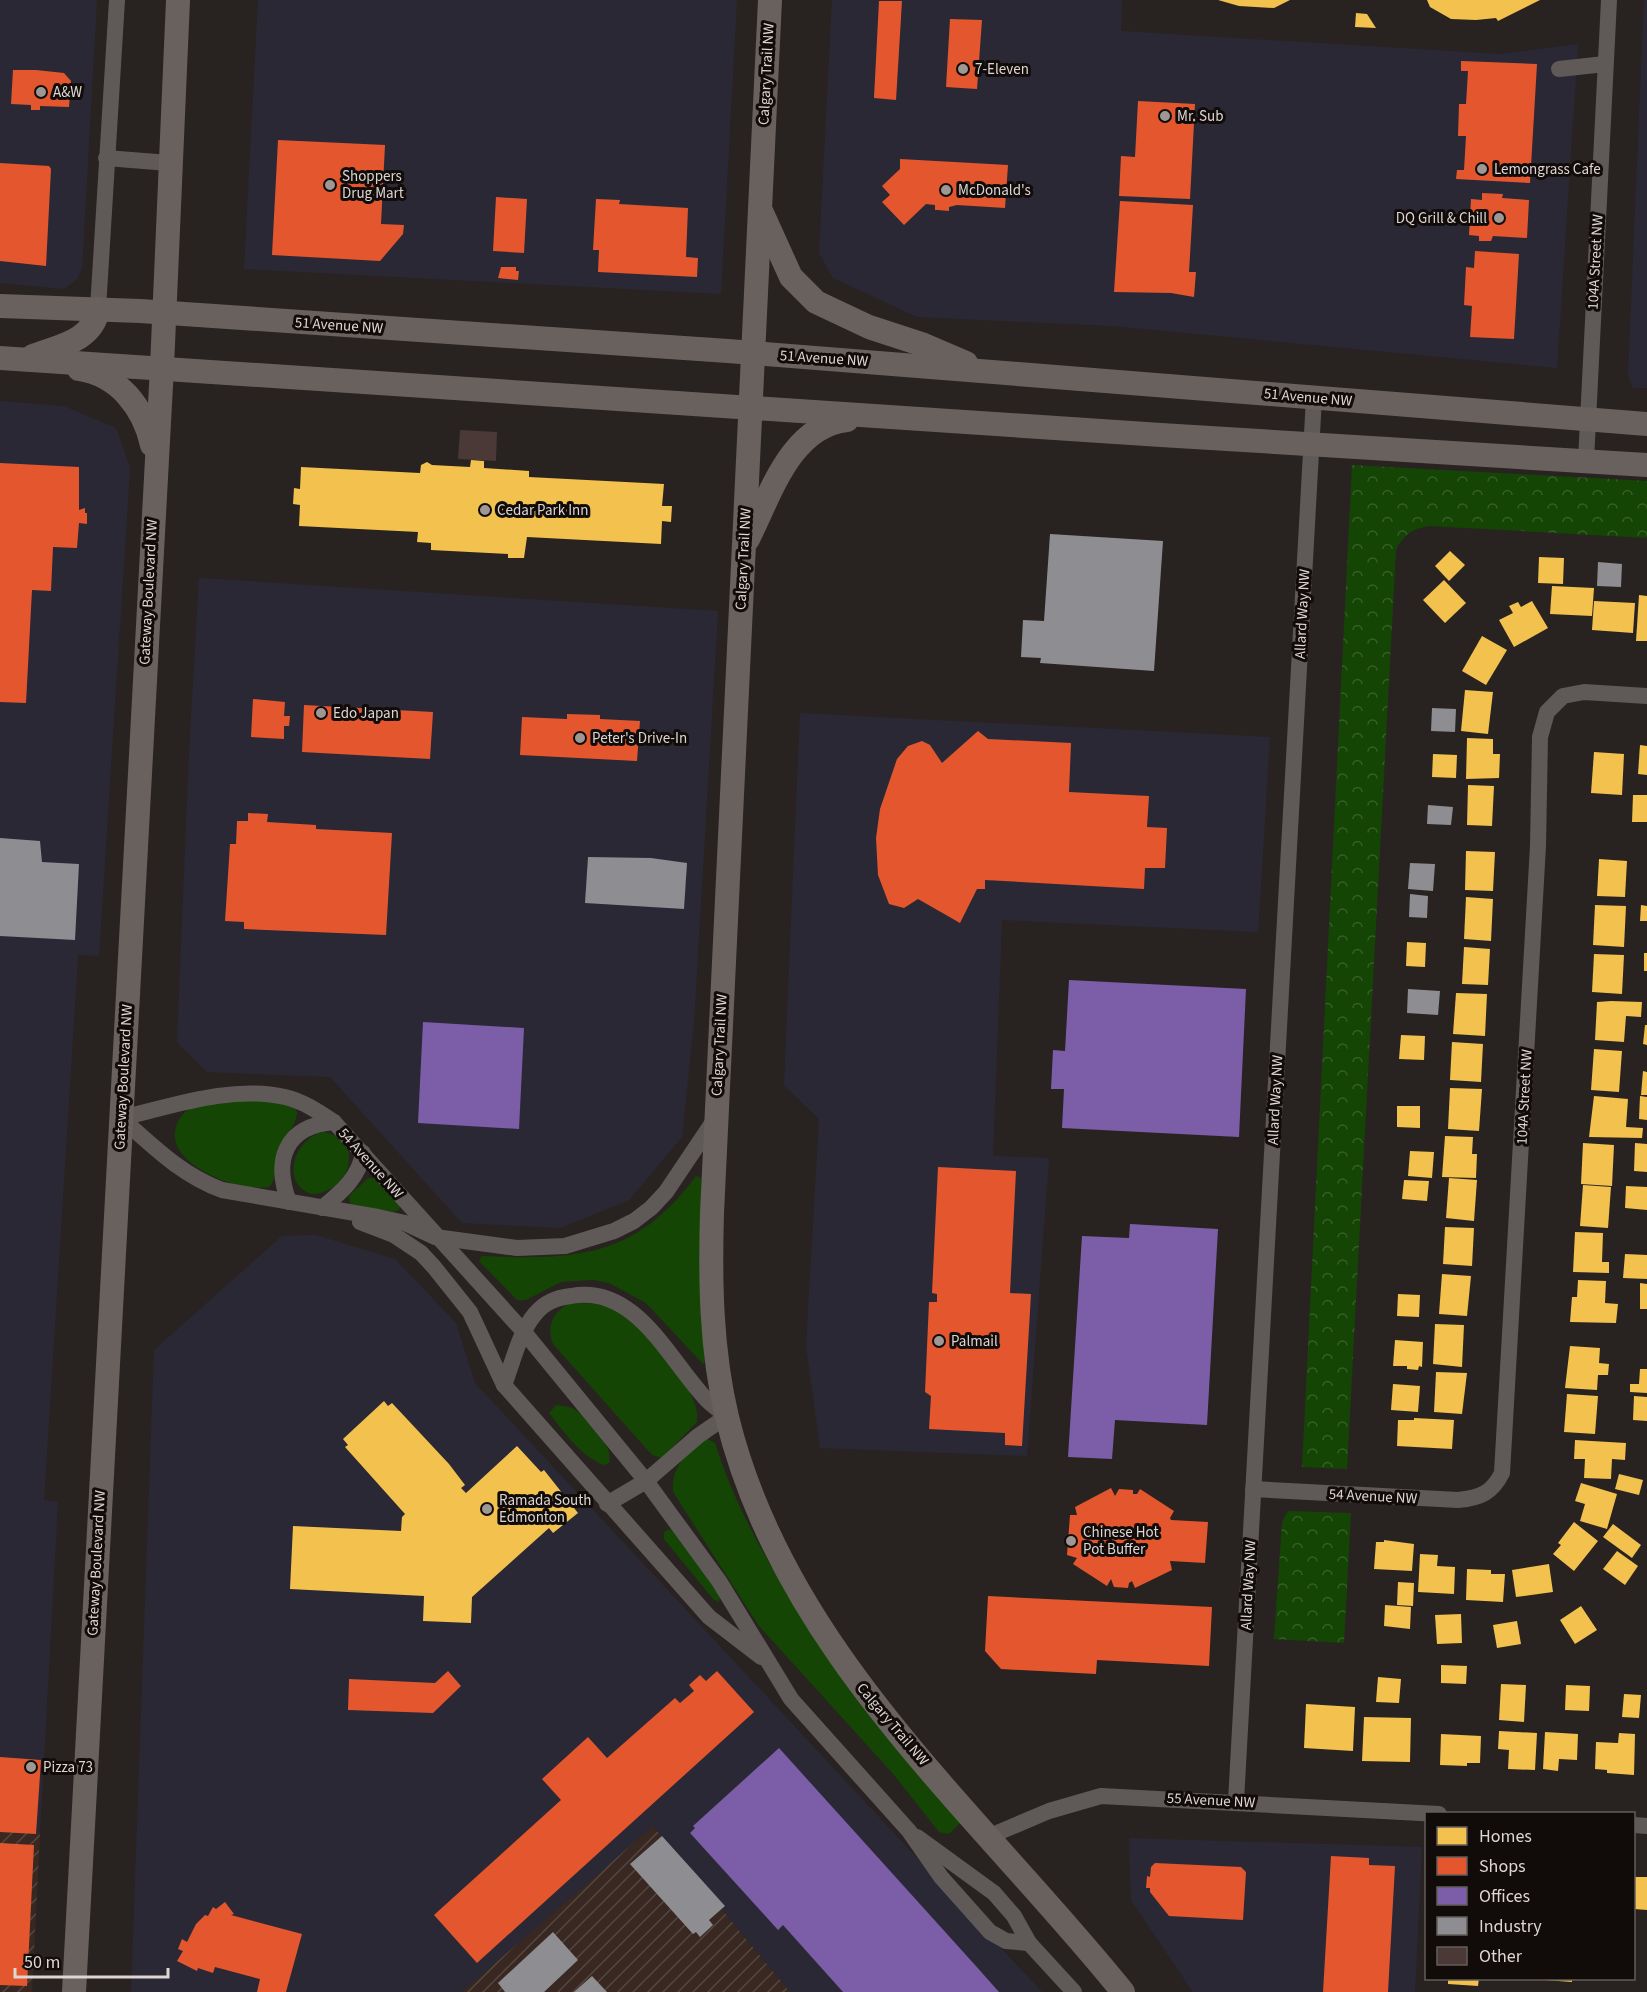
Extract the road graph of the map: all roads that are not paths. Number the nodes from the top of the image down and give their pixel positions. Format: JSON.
{"nodes":[{"id":1,"x":117,"y":0,"type":"edge"},
{"id":2,"x":178,"y":0,"type":"edge"},
{"id":3,"x":770,"y":0,"type":"edge"},
{"id":4,"x":1609,"y":0,"type":"edge"},
{"id":5,"x":1605,"y":64,"type":"junction"},
{"id":6,"x":1558,"y":69,"type":"dead end"},
{"id":7,"x":106,"y":158,"type":"junction"},
{"id":8,"x":169,"y":163,"type":"junction"},
{"id":9,"x":760,"y":208,"type":"junction"},
{"id":10,"x":0,"y":306,"type":"edge"},
{"id":11,"x":98,"y":309,"type":"junction"},
{"id":12,"x":163,"y":312,"type":"junction"},
{"id":13,"x":753,"y":353,"type":"junction"},
{"id":14,"x":11,"y":359,"type":"edge"},
{"id":15,"x":162,"y":367,"type":"junction"},
{"id":16,"x":983,"y":371,"type":"junction"},
{"id":17,"x":1314,"y":398,"type":"junction"},
{"id":18,"x":749,"y":409,"type":"junction"},
{"id":19,"x":887,"y":417,"type":"junction"},
{"id":20,"x":1588,"y":420,"type":"junction"},
{"id":21,"x":1647,"y":424,"type":"edge"},
{"id":22,"x":1312,"y":445,"type":"junction"},
{"id":23,"x":155,"y":459,"type":"junction"},
{"id":24,"x":1586,"y":461,"type":"junction"},
{"id":25,"x":1647,"y":465,"type":"edge"},
{"id":26,"x":744,"y":547,"type":"junction"},
{"id":27,"x":1647,"y":696,"type":"edge"},
{"id":28,"x":121,"y":1118,"type":"junction"},
{"id":29,"x":716,"y":1119,"type":"junction"},
{"id":30,"x":334,"y":1122,"type":"junction"},
{"id":31,"x":363,"y":1153,"type":"junction"},
{"id":32,"x":289,"y":1202,"type":"junction"},
{"id":33,"x":322,"y":1208,"type":"junction"},
{"id":34,"x":340,"y":1212,"type":"junction"},
{"id":35,"x":435,"y":1237,"type":"junction"},
{"id":36,"x":524,"y":1332,"type":"junction"},
{"id":37,"x":504,"y":1385,"type":"junction"},
{"id":38,"x":727,"y":1416,"type":"junction"},
{"id":39,"x":646,"y":1481,"type":"junction"},
{"id":40,"x":1253,"y":1489,"type":"junction"},
{"id":41,"x":1490,"y":1491,"type":"joint"},
{"id":42,"x":608,"y":1504,"type":"junction"},
{"id":43,"x":768,"y":1664,"type":"junction"},
{"id":44,"x":1236,"y":1801,"type":"junction"},
{"id":45,"x":1425,"y":1813,"type":"edge"},
{"id":46,"x":909,"y":1831,"type":"junction"},
{"id":47,"x":990,"y":1836,"type":"junction"},
{"id":48,"x":1029,"y":1943,"type":"junction"},
{"id":49,"x":74,"y":1992,"type":"edge"},
{"id":50,"x":1074,"y":1992,"type":"edge"},
{"id":51,"x":1123,"y":1992,"type":"edge"}],
"edges":[{"from":1,"to":7,"type":"street"},
{"from":2,"to":8,"type":"main road","name":"Gateway Boulevard NW"},
{"from":3,"to":9,"type":"main road","name":"Calgary Trail NW"},
{"from":4,"to":5,"type":"street","name":"104A Street NW"},
{"from":5,"to":6,"type":"street"},
{"from":5,"to":20,"type":"street","name":"104A Street NW"},
{"from":7,"to":8,"type":"street"},
{"from":7,"to":11,"type":"street"},
{"from":8,"to":12,"type":"main road","name":"Gateway Boulevard NW"},
{"from":9,"to":13,"type":"main road","name":"Calgary Trail NW"},
{"from":9,"to":16,"type":"main road"},
{"from":10,"to":11,"type":"main road","name":"51 Avenue NW"},
{"from":11,"to":12,"type":"main road","name":"51 Avenue NW"},
{"from":11,"to":14,"type":"main road"},
{"from":12,"to":13,"type":"main road","name":"51 Avenue NW"},
{"from":12,"to":15,"type":"main road","name":"Gateway Boulevard NW"},
{"from":13,"to":16,"type":"main road","name":"51 Avenue NW"},
{"from":13,"to":18,"type":"main road","name":"Calgary Trail NW"},
{"from":14,"to":15,"type":"main road"},
{"from":14,"to":23,"type":"main road"},
{"from":15,"to":18,"type":"main road"},
{"from":15,"to":23,"type":"main road","name":"Gateway Boulevard NW"},
{"from":16,"to":17,"type":"main road","name":"51 Avenue NW"},
{"from":17,"to":20,"type":"main road","name":"51 Avenue NW"},
{"from":17,"to":22,"type":"street","name":"Allard Way NW"},
{"from":18,"to":19,"type":"main road"},
{"from":18,"to":26,"type":"main road","name":"Calgary Trail NW"},
{"from":19,"to":22,"type":"main road"},
{"from":19,"to":26,"type":"main road"},
{"from":20,"to":21,"type":"main road","name":"51 Avenue NW"},
{"from":20,"to":24,"type":"street","name":"104A Street NW"},
{"from":22,"to":24,"type":"main road"},
{"from":22,"to":40,"type":"street","name":"Allard Way NW"},
{"from":23,"to":28,"type":"main road","name":"Gateway Boulevard NW"},
{"from":24,"to":25,"type":"main road"},
{"from":26,"to":29,"type":"main road","name":"Calgary Trail NW"},
{"from":27,"to":41,"type":"street","name":"104A Street NW"},
{"from":28,"to":30,"type":"street","name":"54 Avenue NW"},
{"from":28,"to":32,"type":"street"},
{"from":28,"to":49,"type":"main road","name":"Gateway Boulevard NW"},
{"from":29,"to":35,"type":"street"},
{"from":29,"to":38,"type":"main road","name":"Calgary Trail NW"},
{"from":30,"to":31,"type":"street","name":"54 Avenue NW"},
{"from":30,"to":32,"type":"street"},
{"from":31,"to":33,"type":"street"},
{"from":31,"to":35,"type":"street","name":"54 Avenue NW"},
{"from":32,"to":33,"type":"street"},
{"from":33,"to":34,"type":"street"},
{"from":34,"to":35,"type":"street"},
{"from":34,"to":37,"type":"street"},
{"from":35,"to":36,"type":"street"},
{"from":36,"to":37,"type":"street"},
{"from":36,"to":38,"type":"street"},
{"from":36,"to":39,"type":"street"},
{"from":37,"to":42,"type":"street"},
{"from":38,"to":39,"type":"street"},
{"from":38,"to":47,"type":"main road","name":"Calgary Trail NW"},
{"from":39,"to":42,"type":"street"},
{"from":39,"to":43,"type":"street"},
{"from":40,"to":41,"type":"street","name":"54 Avenue NW"},
{"from":40,"to":44,"type":"street","name":"Allard Way NW"},
{"from":42,"to":43,"type":"street"},
{"from":43,"to":46,"type":"street"},
{"from":44,"to":45,"type":"street","name":"55 Avenue NW"},
{"from":44,"to":47,"type":"street","name":"55 Avenue NW"},
{"from":46,"to":48,"type":"street"},
{"from":46,"to":48,"type":"street"},
{"from":47,"to":51,"type":"main road","name":"Calgary Trail NW"},
{"from":48,"to":50,"type":"street"}]}
